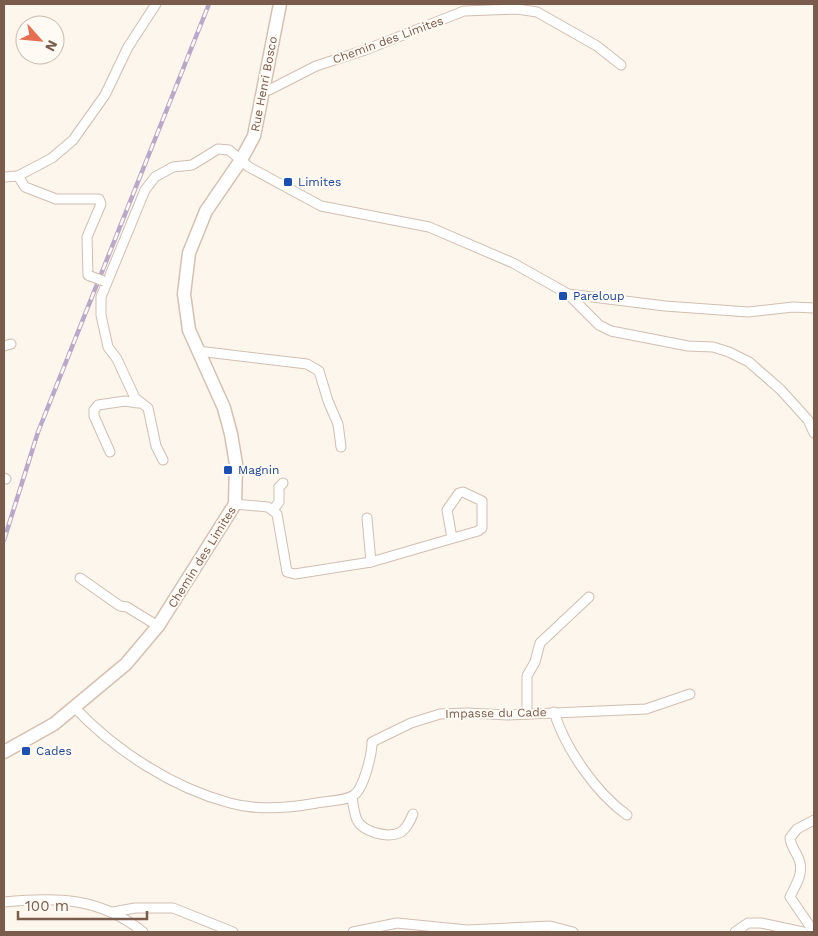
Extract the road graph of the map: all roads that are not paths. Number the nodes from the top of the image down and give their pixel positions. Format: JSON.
{"nodes":[{"id":1,"x":156,"y":4,"type":"edge"},
{"id":2,"x":280,"y":4,"type":"edge"},
{"id":3,"x":621,"y":65,"type":"dead end"},
{"id":4,"x":264,"y":90,"type":"junction"},
{"id":5,"x":240,"y":160,"type":"junction"},
{"id":6,"x":18,"y":176,"type":"junction"},
{"id":7,"x":4,"y":177,"type":"edge"},
{"id":8,"x":105,"y":282,"type":"junction"},
{"id":9,"x":568,"y":294,"type":"junction"},
{"id":10,"x":814,"y":308,"type":"edge"},
{"id":11,"x":198,"y":351,"type":"junction"},
{"id":12,"x":138,"y":403,"type":"junction"},
{"id":13,"x":814,"y":433,"type":"edge"},
{"id":14,"x":341,"y":447,"type":"dead end"},
{"id":15,"x":110,"y":452,"type":"dead end"},
{"id":16,"x":163,"y":460,"type":"dead end"},
{"id":17,"x":283,"y":483,"type":"dead end"},
{"id":18,"x":235,"y":504,"type":"junction"},
{"id":19,"x":273,"y":510,"type":"junction"},
{"id":20,"x":367,"y":518,"type":"dead end"},
{"id":21,"x":452,"y":538,"type":"junction"},
{"id":22,"x":371,"y":562,"type":"junction"},
{"id":23,"x":80,"y":578,"type":"dead end"},
{"id":24,"x":589,"y":597,"type":"dead end"},
{"id":25,"x":158,"y":626,"type":"junction"},
{"id":26,"x":690,"y":694,"type":"dead end"},
{"id":27,"x":76,"y":708,"type":"junction"},
{"id":28,"x":554,"y":712,"type":"junction"},
{"id":29,"x":528,"y":714,"type":"junction"},
{"id":30,"x":5,"y":752,"type":"edge"},
{"id":31,"x":352,"y":797,"type":"junction"},
{"id":32,"x":413,"y":814,"type":"dead end"},
{"id":33,"x":626,"y":815,"type":"dead end"},
{"id":34,"x":814,"y":820,"type":"edge"},
{"id":35,"x":4,"y":902,"type":"edge"},
{"id":36,"x":113,"y":912,"type":"junction"},
{"id":37,"x":142,"y":932,"type":"edge"},
{"id":38,"x":233,"y":932,"type":"edge"},
{"id":39,"x":353,"y":932,"type":"edge"},
{"id":40,"x":573,"y":932,"type":"edge"},
{"id":41,"x":735,"y":932,"type":"edge"},
{"id":42,"x":803,"y":932,"type":"edge"},
{"id":43,"x":814,"y":932,"type":"edge"}],
"edges":[{"from":1,"to":6,"type":"street"},
{"from":2,"to":4,"type":"street","name":"Rue Henri Bosco"},
{"from":3,"to":4,"type":"street","name":"Chemin des Limites"},
{"from":4,"to":5,"type":"street","name":"Rue Henri Bosco"},
{"from":5,"to":8,"type":"street"},
{"from":5,"to":9,"type":"street"},
{"from":5,"to":11,"type":"street","name":"Chemin des Limites"},
{"from":6,"to":7,"type":"street"},
{"from":6,"to":8,"type":"street","bridge":true},
{"from":8,"to":12,"type":"street"},
{"from":9,"to":10,"type":"street"},
{"from":9,"to":13,"type":"street"},
{"from":11,"to":14,"type":"street"},
{"from":11,"to":18,"type":"street","name":"Chemin des Limites"},
{"from":12,"to":15,"type":"street"},
{"from":12,"to":16,"type":"street"},
{"from":17,"to":19,"type":"street"},
{"from":18,"to":19,"type":"street"},
{"from":18,"to":25,"type":"street","name":"Chemin des Limites"},
{"from":19,"to":22,"type":"street"},
{"from":20,"to":22,"type":"street"},
{"from":21,"to":21,"type":"street"},
{"from":21,"to":22,"type":"street"},
{"from":23,"to":25,"type":"street"},
{"from":24,"to":29,"type":"street"},
{"from":25,"to":27,"type":"street","name":"Chemin des Limites"},
{"from":26,"to":28,"type":"street","name":"Impasse du Cade"},
{"from":27,"to":30,"type":"street","name":"Chemin des Limites"},
{"from":27,"to":31,"type":"street"},
{"from":28,"to":29,"type":"street","name":"Impasse du Cade"},
{"from":28,"to":33,"type":"street"},
{"from":29,"to":31,"type":"street","name":"Impasse du Cade"},
{"from":31,"to":32,"type":"street"},
{"from":34,"to":43,"type":"street"},
{"from":35,"to":36,"type":"street"},
{"from":36,"to":37,"type":"street"},
{"from":36,"to":38,"type":"street"},
{"from":39,"to":40,"type":"street"},
{"from":41,"to":42,"type":"street"}]}
